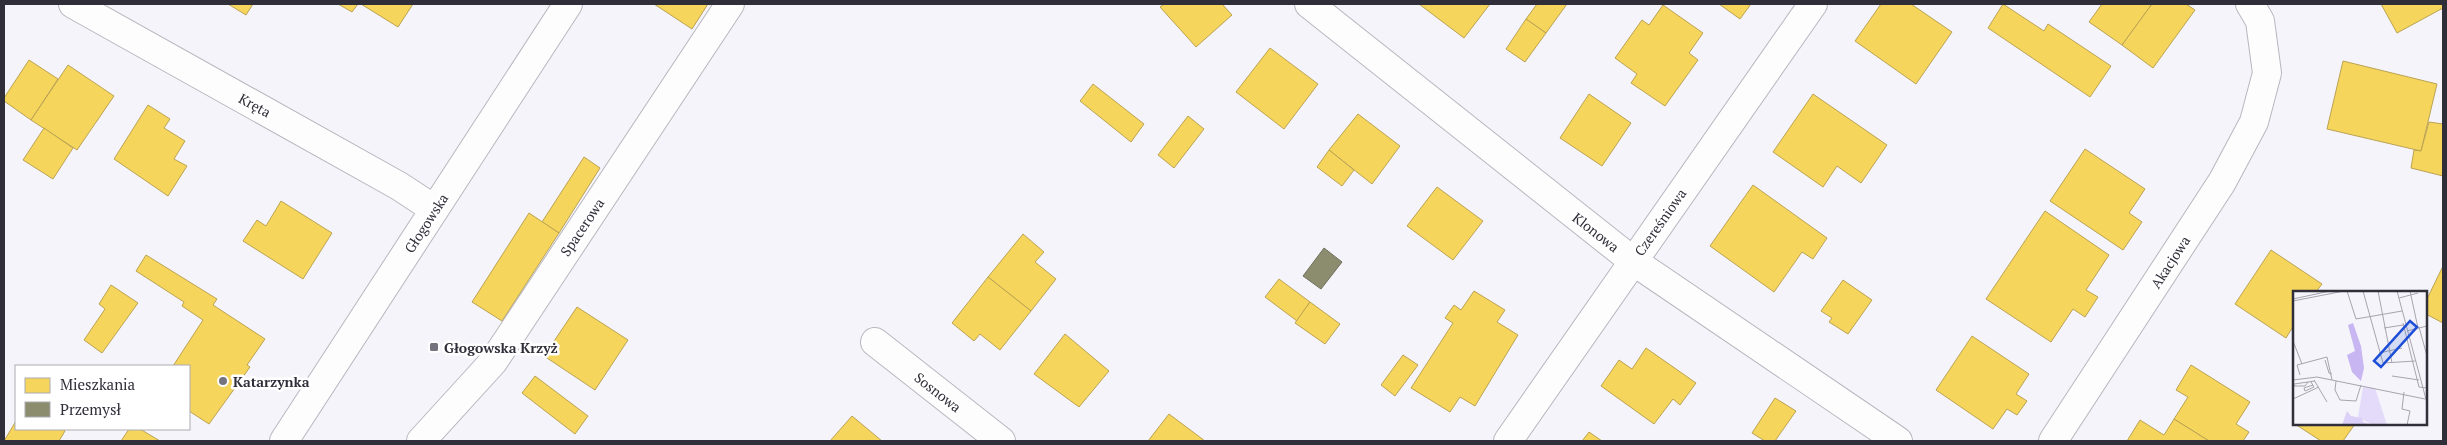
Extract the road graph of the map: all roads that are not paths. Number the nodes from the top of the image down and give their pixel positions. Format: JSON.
{"nodes":[{"id":1,"x":73,"y":4,"type":"edge"},
{"id":2,"x":568,"y":4,"type":"edge"},
{"id":3,"x":730,"y":4,"type":"edge"},
{"id":4,"x":1309,"y":4,"type":"edge"},
{"id":5,"x":1812,"y":4,"type":"edge"},
{"id":6,"x":2250,"y":4,"type":"edge"},
{"id":7,"x":434,"y":209,"type":"junction"},
{"id":8,"x":1633,"y":261,"type":"junction"},
{"id":9,"x":875,"y":342,"type":"dead end"},
{"id":10,"x":284,"y":441,"type":"edge"},
{"id":11,"x":421,"y":441,"type":"edge"},
{"id":12,"x":1002,"y":441,"type":"edge"},
{"id":13,"x":1508,"y":441,"type":"edge"},
{"id":14,"x":1898,"y":441,"type":"edge"},
{"id":15,"x":2053,"y":441,"type":"edge"}],
"edges":[{"from":1,"to":7,"type":"street","name":"Kręta"},
{"from":2,"to":7,"type":"street","name":"Głogowska"},
{"from":3,"to":11,"type":"street","name":"Spacerowa"},
{"from":4,"to":8,"type":"street","name":"Klonowa"},
{"from":5,"to":8,"type":"street","name":"Czereśniowa"},
{"from":6,"to":15,"type":"street","name":"Akacjowa"},
{"from":7,"to":10,"type":"street","name":"Głogowska"},
{"from":8,"to":13,"type":"street","name":"Czereśniowa"},
{"from":8,"to":14,"type":"street","name":"Klonowa"},
{"from":9,"to":12,"type":"street","name":"Sosnowa"}]}
